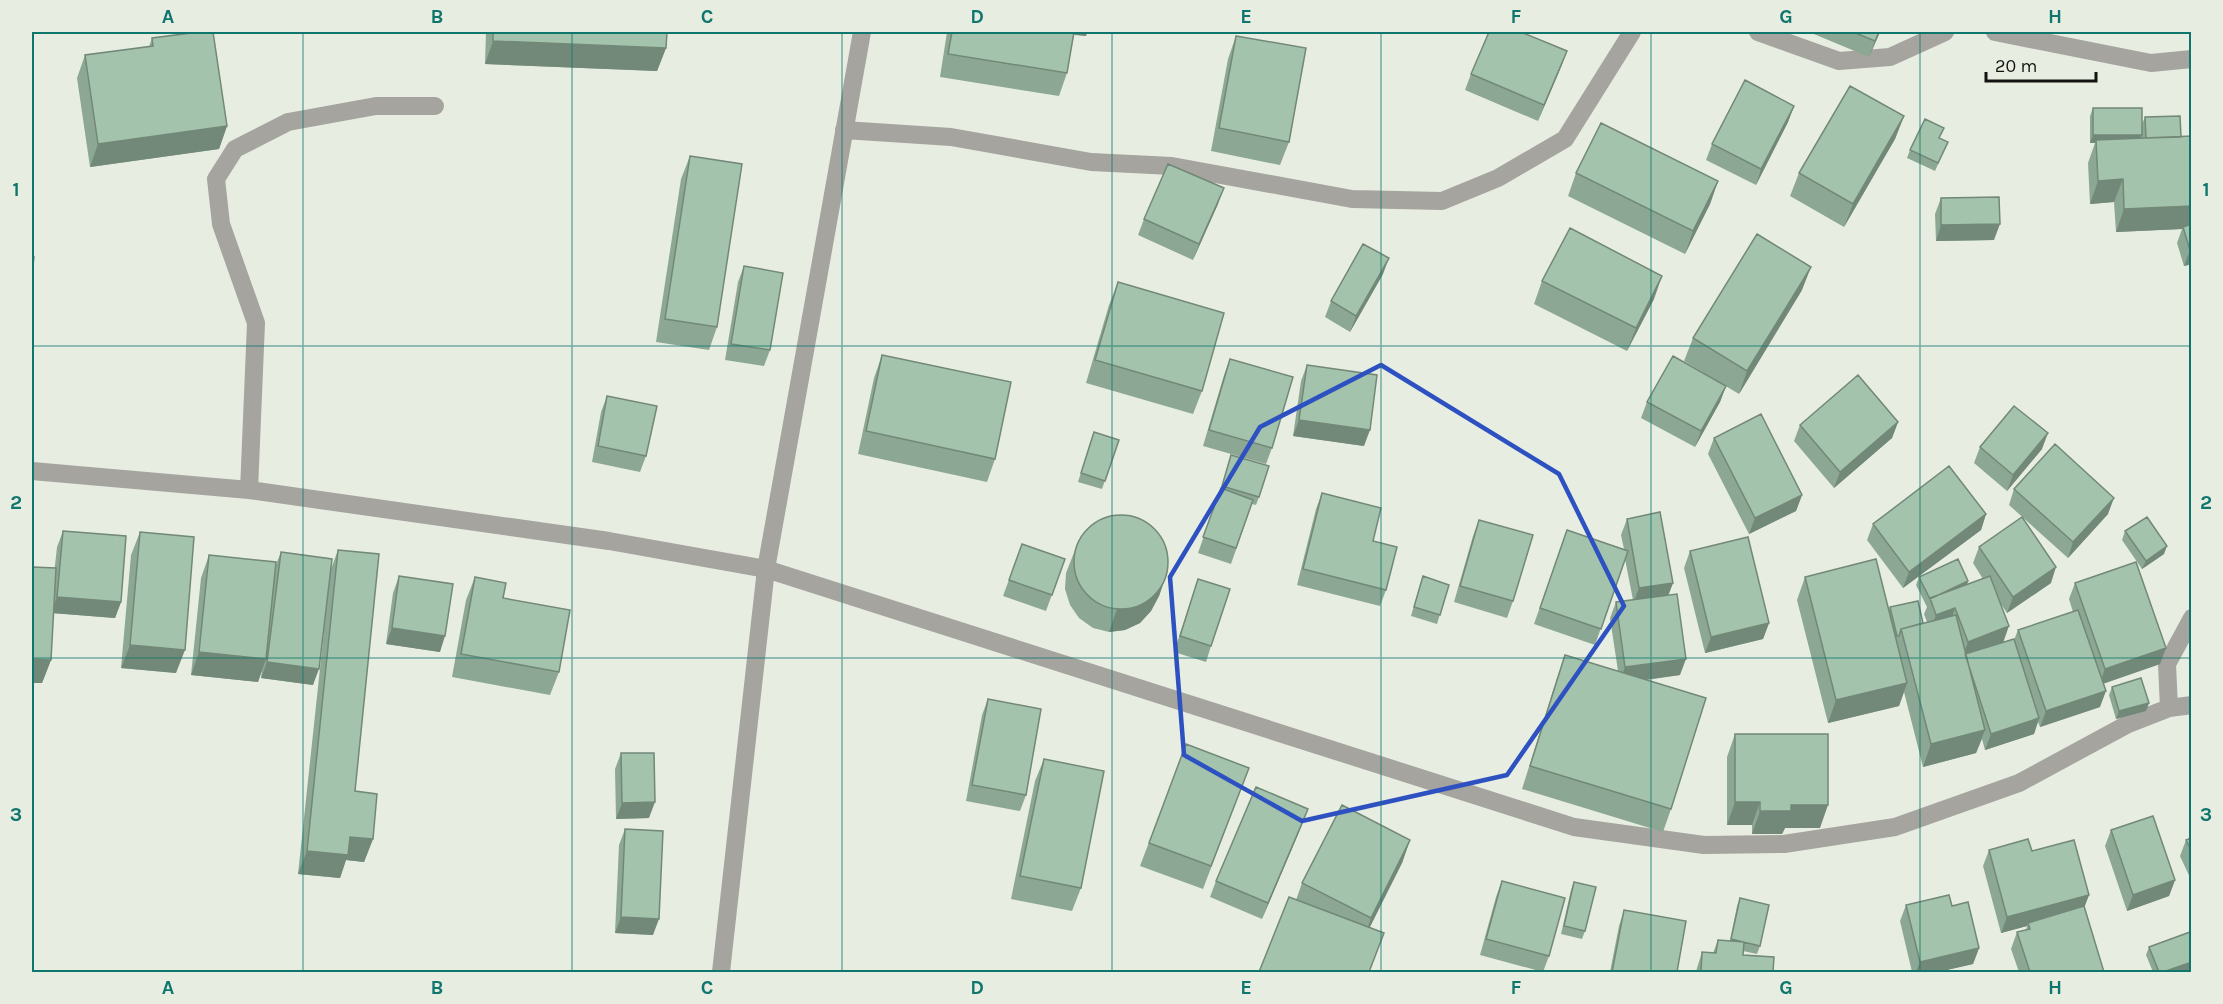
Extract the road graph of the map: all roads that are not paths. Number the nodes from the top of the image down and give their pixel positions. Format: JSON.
{"nodes":[{"id":1,"x":862,"y":32,"type":"edge"},
{"id":2,"x":1632,"y":32,"type":"edge"},
{"id":3,"x":1758,"y":32,"type":"edge"},
{"id":4,"x":1945,"y":32,"type":"edge"},
{"id":5,"x":1995,"y":32,"type":"edge"},
{"id":6,"x":2192,"y":59,"type":"edge"},
{"id":7,"x":435,"y":106,"type":"dead end"},
{"id":8,"x":844,"y":130,"type":"junction"},
{"id":9,"x":32,"y":471,"type":"edge"},
{"id":10,"x":249,"y":489,"type":"junction"},
{"id":11,"x":766,"y":569,"type":"junction"},
{"id":12,"x":2192,"y":618,"type":"edge"},
{"id":13,"x":2192,"y":705,"type":"edge"},
{"id":14,"x":2169,"y":708,"type":"junction"},
{"id":15,"x":721,"y":972,"type":"edge"}],
"edges":[{"from":1,"to":8,"type":"street"},
{"from":2,"to":8,"type":"street"},
{"from":3,"to":4,"type":"street"},
{"from":5,"to":6,"type":"street"},
{"from":7,"to":10,"type":"street"},
{"from":8,"to":11,"type":"street"},
{"from":9,"to":10,"type":"street"},
{"from":10,"to":11,"type":"street"},
{"from":11,"to":14,"type":"street"},
{"from":11,"to":15,"type":"street"},
{"from":12,"to":14,"type":"street"},
{"from":13,"to":14,"type":"street"}]}
